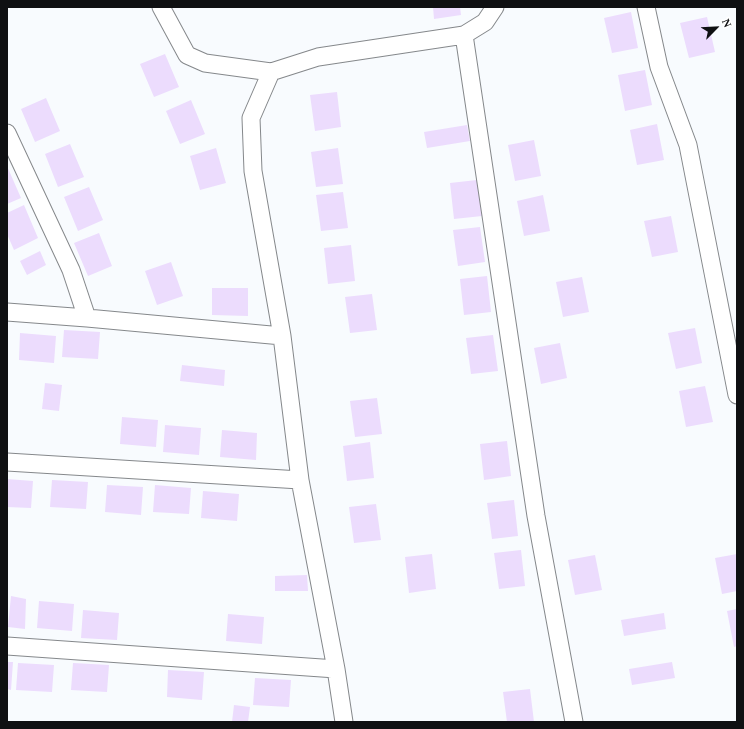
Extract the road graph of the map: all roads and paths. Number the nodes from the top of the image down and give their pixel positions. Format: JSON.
{"nodes":[{"id":1,"x":161,"y":7,"type":"edge"},
{"id":2,"x":495,"y":7,"type":"edge"},
{"id":3,"x":646,"y":7,"type":"edge"},
{"id":4,"x":464,"y":35,"type":"junction"},
{"id":5,"x":271,"y":72,"type":"junction"},
{"id":6,"x":7,"y":133,"type":"edge"},
{"id":7,"x":7,"y":312,"type":"edge"},
{"id":8,"x":87,"y":318,"type":"junction"},
{"id":9,"x":282,"y":336,"type":"junction"},
{"id":10,"x":737,"y":395,"type":"edge"},
{"id":11,"x":7,"y":462,"type":"edge"},
{"id":12,"x":300,"y":480,"type":"junction"},
{"id":13,"x":7,"y":646,"type":"edge"},
{"id":14,"x":336,"y":669,"type":"junction"},
{"id":15,"x":344,"y":722,"type":"edge"},
{"id":16,"x":574,"y":722,"type":"edge"}],
"edges":[{"from":1,"to":5,"type":"street"},
{"from":2,"to":4,"type":"street"},
{"from":3,"to":10,"type":"street"},
{"from":4,"to":5,"type":"street"},
{"from":4,"to":16,"type":"street"},
{"from":5,"to":9,"type":"street"},
{"from":6,"to":8,"type":"street"},
{"from":7,"to":8,"type":"street"},
{"from":8,"to":9,"type":"street"},
{"from":9,"to":12,"type":"street"},
{"from":11,"to":12,"type":"street"},
{"from":12,"to":14,"type":"street"},
{"from":13,"to":14,"type":"street"},
{"from":14,"to":15,"type":"street"}]}
